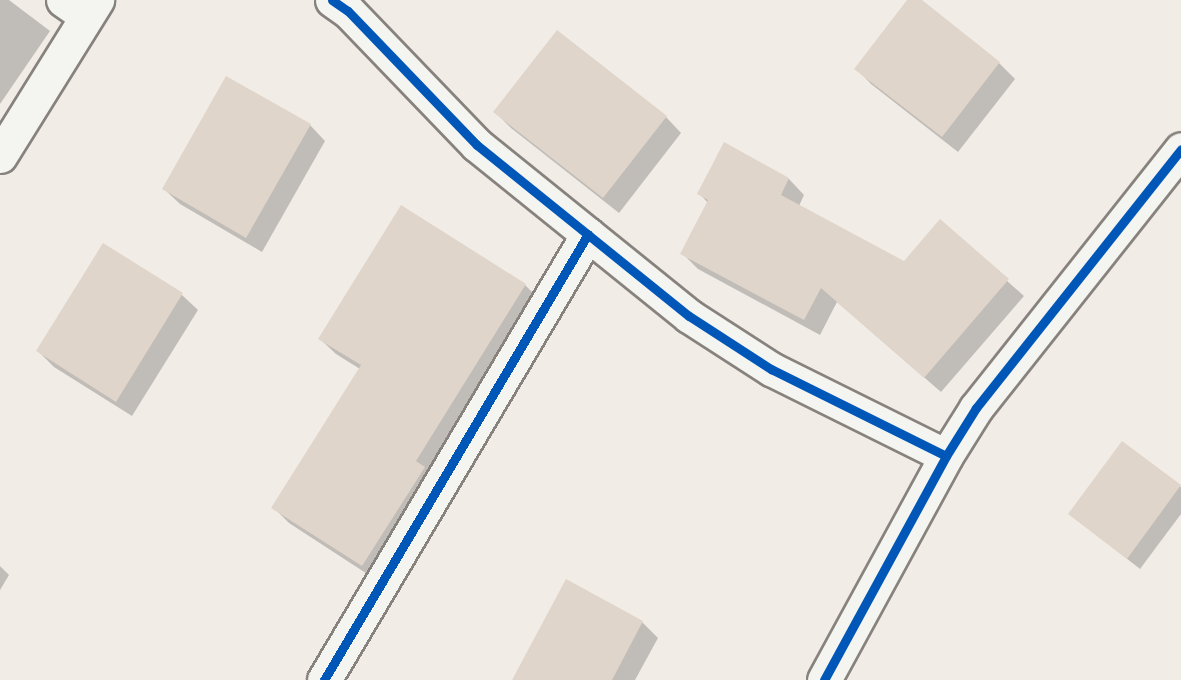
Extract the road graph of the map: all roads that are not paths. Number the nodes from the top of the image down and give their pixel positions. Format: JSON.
{"nodes":[{"id":1,"x":332,"y":0,"type":"edge"},
{"id":2,"x":82,"y":5,"type":"edge"},
{"id":3,"x":1181,"y":149,"type":"edge"},
{"id":4,"x":0,"y":156,"type":"edge"},
{"id":5,"x":588,"y":234,"type":"junction"},
{"id":6,"x":946,"y":456,"type":"junction"},
{"id":7,"x":324,"y":680,"type":"edge"},
{"id":8,"x":824,"y":680,"type":"edge"}],
"edges":[{"from":1,"to":5,"type":"street"},
{"from":2,"to":4,"type":"street"},
{"from":3,"to":6,"type":"street"},
{"from":5,"to":6,"type":"street"},
{"from":5,"to":7,"type":"street"},
{"from":6,"to":8,"type":"street"}]}
